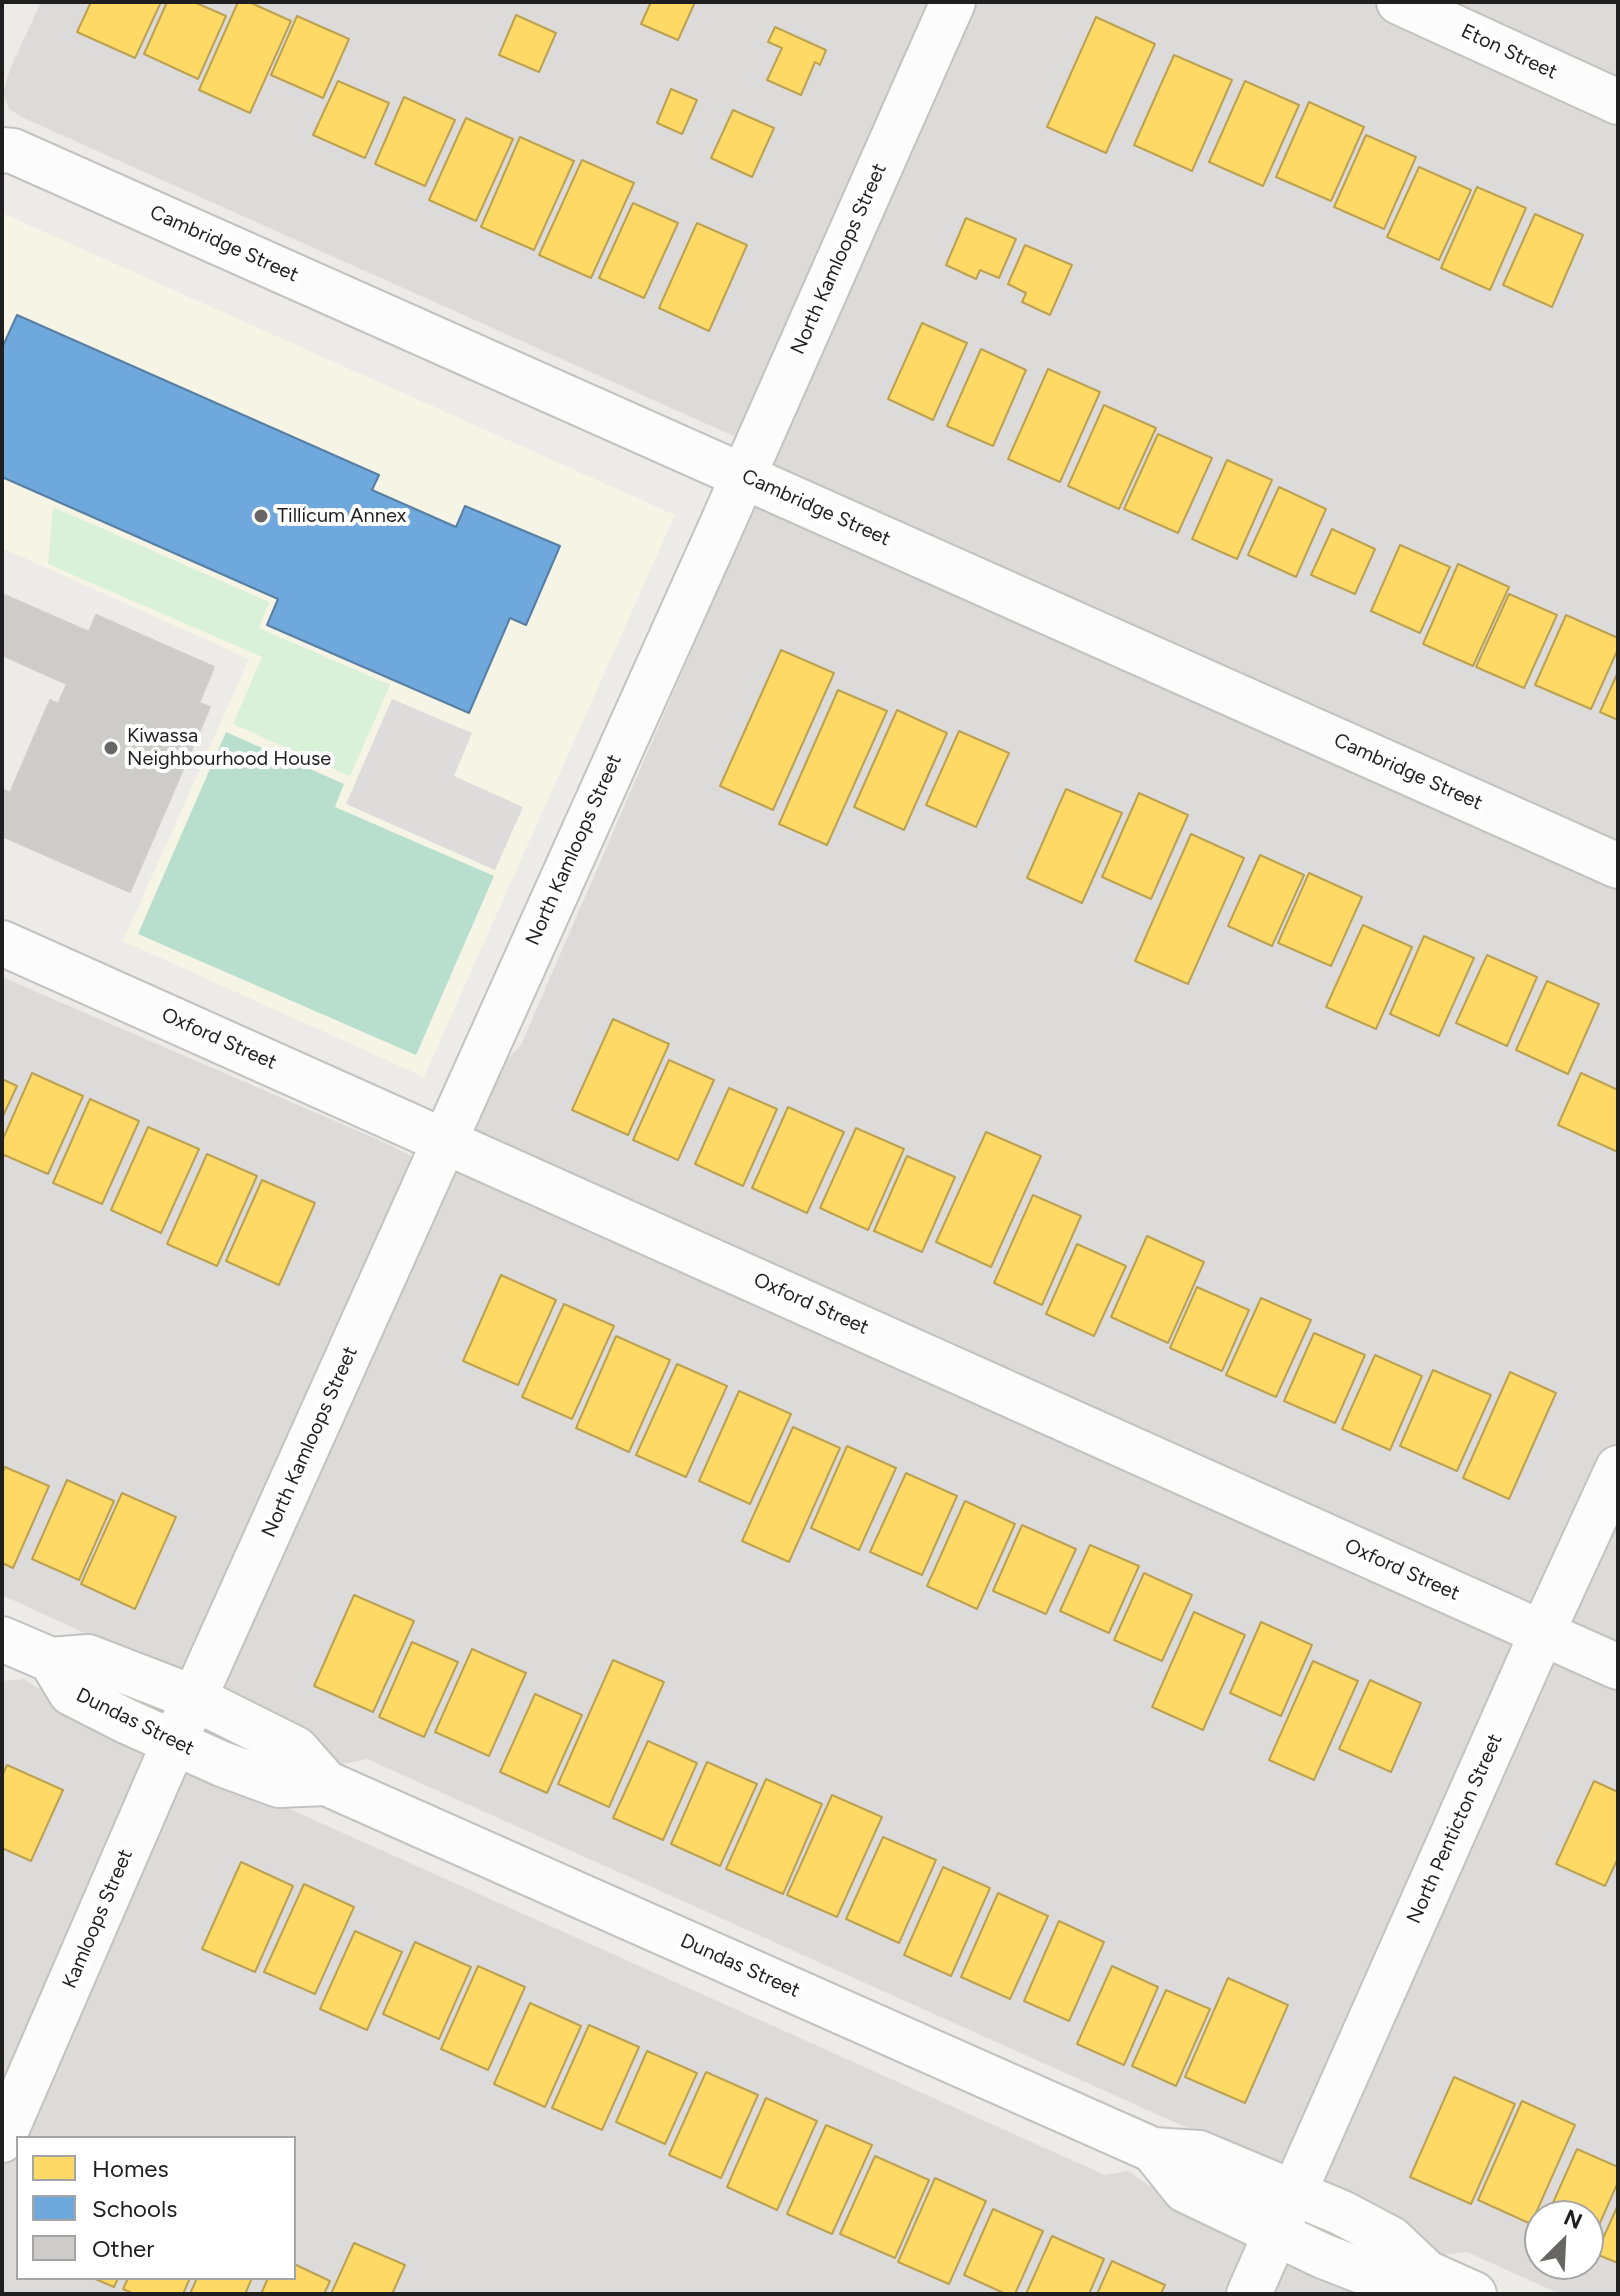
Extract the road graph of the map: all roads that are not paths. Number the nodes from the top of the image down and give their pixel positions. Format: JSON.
{"nodes":[{"id":1,"x":953,"y":2,"type":"edge"},
{"id":2,"x":1399,"y":2,"type":"edge"},
{"id":3,"x":1618,"y":102,"type":"edge"},
{"id":4,"x":6,"y":143,"type":"edge"},
{"id":5,"x":743,"y":476,"type":"junction"},
{"id":6,"x":1618,"y":866,"type":"edge"},
{"id":7,"x":2,"y":943,"type":"edge"},
{"id":8,"x":445,"y":1140,"type":"junction"},
{"id":9,"x":1618,"y":1468,"type":"edge"},
{"id":10,"x":1542,"y":1633,"type":"junction"},
{"id":11,"x":2,"y":1639,"type":"edge"},
{"id":12,"x":51,"y":1660,"type":"junction"},
{"id":13,"x":1618,"y":1667,"type":"edge"},
{"id":14,"x":194,"y":1698,"type":"junction"},
{"id":15,"x":174,"y":1743,"type":"junction"},
{"id":16,"x":326,"y":1783,"type":"junction"},
{"id":17,"x":2,"y":2140,"type":"edge"},
{"id":18,"x":1153,"y":2150,"type":"junction"},
{"id":19,"x":1295,"y":2193,"type":"junction"},
{"id":20,"x":1276,"y":2234,"type":"junction"},
{"id":21,"x":1427,"y":2273,"type":"junction"},
{"id":22,"x":1249,"y":2294,"type":"edge"},
{"id":23,"x":1474,"y":2294,"type":"edge"}],
"edges":[{"from":1,"to":5,"type":"street","name":"North Kamloops Street"},
{"from":2,"to":3,"type":"street","name":"Eton Street"},
{"from":4,"to":5,"type":"street","name":"Cambridge Street"},
{"from":5,"to":6,"type":"street","name":"Cambridge Street"},
{"from":5,"to":8,"type":"street","name":"North Kamloops Street"},
{"from":7,"to":8,"type":"street","name":"Oxford Street"},
{"from":8,"to":10,"type":"street","name":"Oxford Street"},
{"from":8,"to":14,"type":"street","name":"North Kamloops Street"},
{"from":9,"to":10,"type":"street","name":"North Penticton Street"},
{"from":10,"to":13,"type":"street","name":"Oxford Street"},
{"from":10,"to":19,"type":"street","name":"North Penticton Street"},
{"from":11,"to":12,"type":"street","name":"Dundas Street"},
{"from":12,"to":14,"type":"street","name":"Dundas Street"},
{"from":12,"to":15,"type":"street","name":"Dundas Street"},
{"from":14,"to":15,"type":"street","name":"Kamloops Street"},
{"from":14,"to":16,"type":"street","name":"Dundas Street"},
{"from":15,"to":16,"type":"street","name":"Dundas Street"},
{"from":15,"to":17,"type":"street","name":"Kamloops Street"},
{"from":16,"to":18,"type":"street","name":"Dundas Street"},
{"from":18,"to":19,"type":"street","name":"Dundas Street"},
{"from":18,"to":20,"type":"street","name":"Dundas Street"},
{"from":19,"to":20,"type":"street","name":"North Penticton Street"},
{"from":19,"to":21,"type":"street","name":"Dundas Street"},
{"from":20,"to":21,"type":"street","name":"Dundas Street"},
{"from":20,"to":22,"type":"street","name":"North Penticton Street"},
{"from":21,"to":23,"type":"street","name":"Dundas Street"}]}
